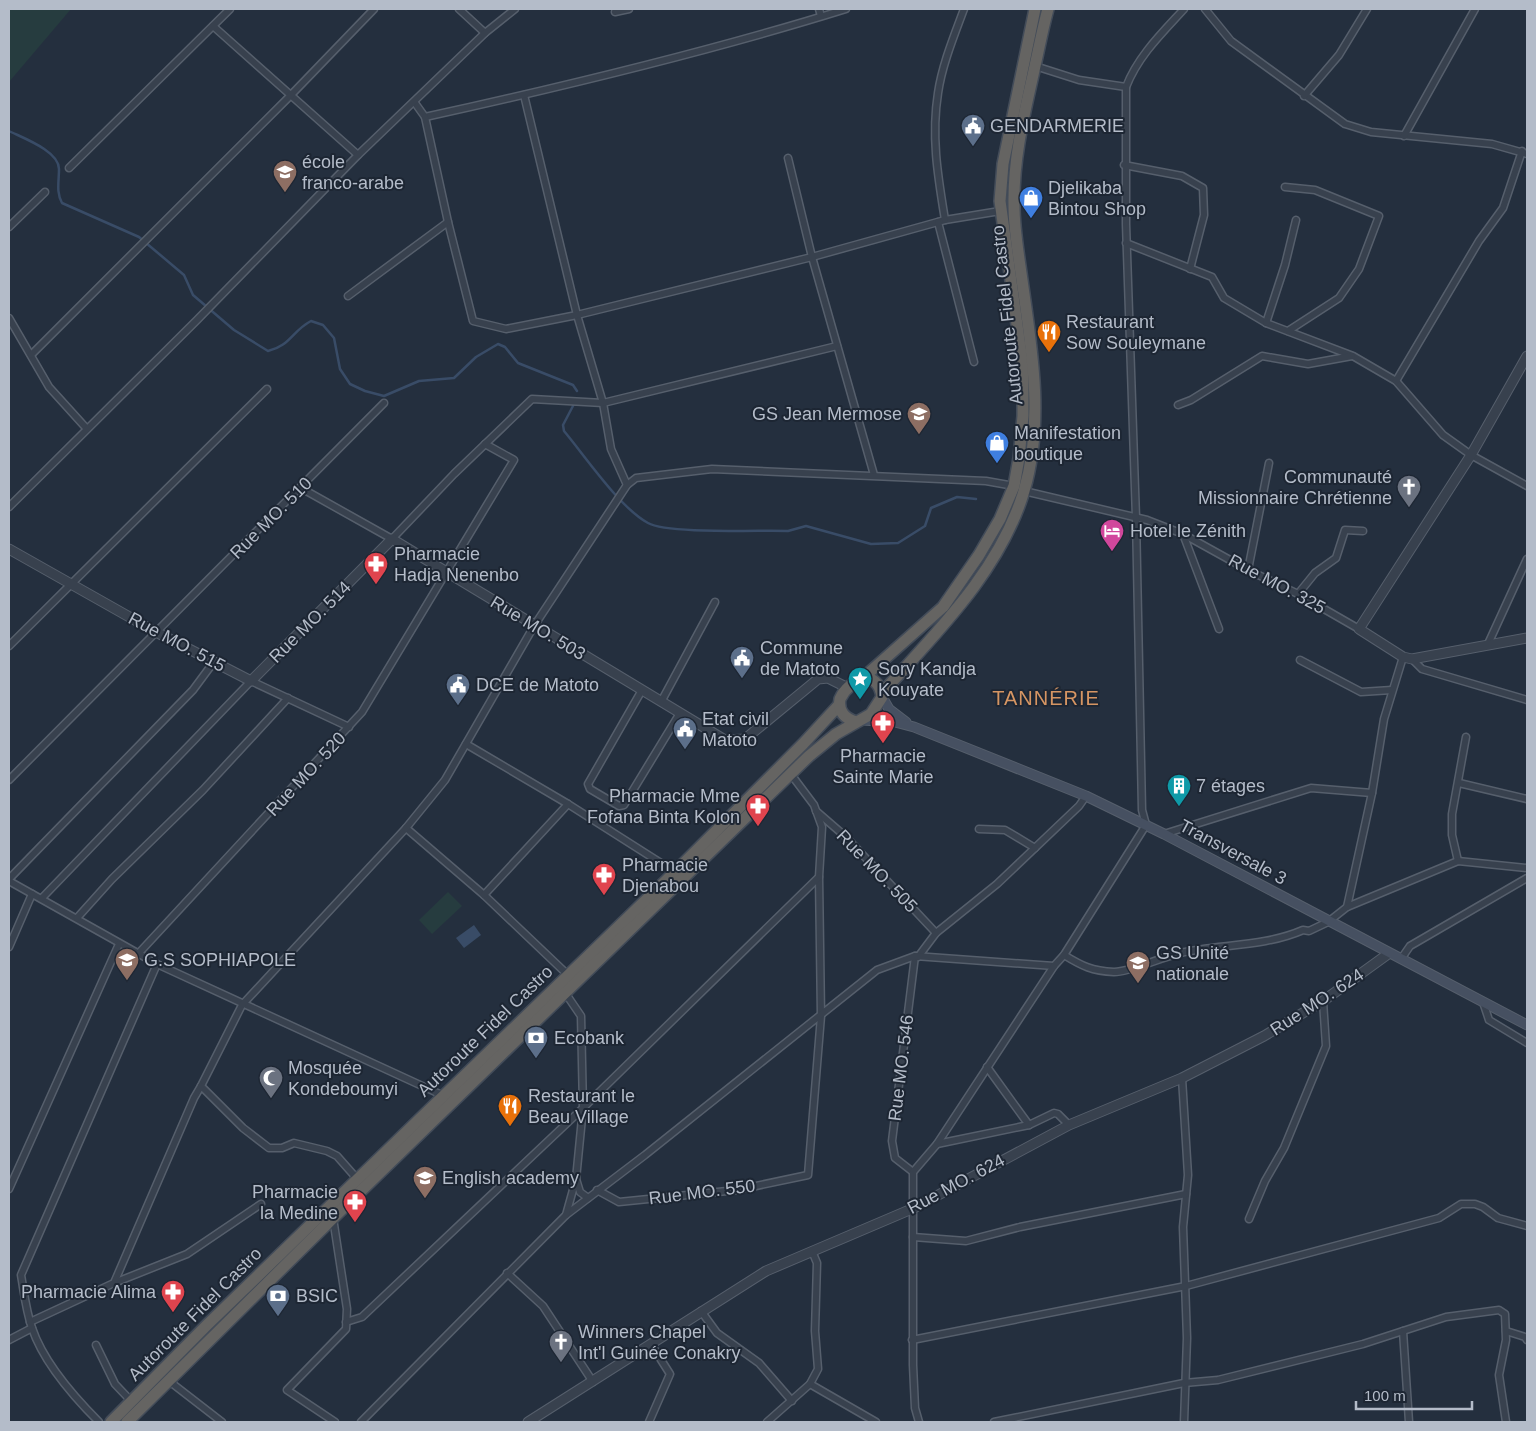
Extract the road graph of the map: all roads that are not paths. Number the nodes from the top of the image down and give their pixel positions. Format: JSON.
{"nodes":[{"id":1,"x":230,"y":9,"type":"edge"},
{"id":2,"x":374,"y":9,"type":"edge"},
{"id":3,"x":459,"y":9,"type":"edge"},
{"id":4,"x":515,"y":9,"type":"edge"},
{"id":5,"x":629,"y":9,"type":"edge"},
{"id":6,"x":819,"y":9,"type":"edge"},
{"id":7,"x":846,"y":9,"type":"edge"},
{"id":8,"x":964,"y":9,"type":"edge"},
{"id":9,"x":1035,"y":9,"type":"edge"},
{"id":10,"x":1048,"y":9,"type":"edge"},
{"id":11,"x":1184,"y":9,"type":"edge"},
{"id":12,"x":1205,"y":9,"type":"edge"},
{"id":13,"x":1367,"y":9,"type":"edge"},
{"id":14,"x":1475,"y":9,"type":"edge"},
{"id":15,"x":615,"y":12,"type":"dead end"},
{"id":16,"x":821,"y":16,"type":"junction"},
{"id":17,"x":213,"y":26,"type":"junction"},
{"id":18,"x":485,"y":33,"type":"junction"},
{"id":19,"x":1035,"y":66,"type":"junction"},
{"id":20,"x":1126,"y":87,"type":"junction"},
{"id":21,"x":291,"y":95,"type":"junction"},
{"id":22,"x":524,"y":95,"type":"junction"},
{"id":23,"x":1304,"y":96,"type":"junction"},
{"id":24,"x":415,"y":103,"type":"junction"},
{"id":25,"x":425,"y":117,"type":"junction"},
{"id":26,"x":1404,"y":136,"type":"junction"},
{"id":27,"x":1525,"y":152,"type":"edge"},
{"id":28,"x":358,"y":155,"type":"junction"},
{"id":29,"x":788,"y":158,"type":"dead end"},
{"id":30,"x":1124,"y":165,"type":"junction"},
{"id":31,"x":69,"y":168,"type":"dead end"},
{"id":32,"x":1285,"y":187,"type":"dead end"},
{"id":33,"x":45,"y":192,"type":"dead end"},
{"id":34,"x":1000,"y":211,"type":"junction"},
{"id":35,"x":1296,"y":220,"type":"dead end"},
{"id":36,"x":941,"y":221,"type":"junction"},
{"id":37,"x":448,"y":222,"type":"junction"},
{"id":38,"x":9,"y":227,"type":"edge"},
{"id":39,"x":1126,"y":243,"type":"junction"},
{"id":40,"x":812,"y":257,"type":"junction"},
{"id":41,"x":1190,"y":269,"type":"junction"},
{"id":42,"x":348,"y":296,"type":"dead end"},
{"id":43,"x":577,"y":315,"type":"junction"},
{"id":44,"x":9,"y":318,"type":"edge"},
{"id":45,"x":1266,"y":323,"type":"junction"},
{"id":46,"x":1288,"y":331,"type":"junction"},
{"id":47,"x":837,"y":346,"type":"junction"},
{"id":48,"x":31,"y":355,"type":"junction"},
{"id":49,"x":1353,"y":356,"type":"junction"},
{"id":50,"x":1527,"y":356,"type":"edge"},
{"id":51,"x":974,"y":362,"type":"dead end"},
{"id":52,"x":1396,"y":381,"type":"junction"},
{"id":53,"x":267,"y":389,"type":"dead end"},
{"id":54,"x":384,"y":403,"type":"dead end"},
{"id":55,"x":603,"y":403,"type":"junction"},
{"id":56,"x":1178,"y":405,"type":"dead end"},
{"id":57,"x":87,"y":429,"type":"junction"},
{"id":58,"x":485,"y":444,"type":"junction"},
{"id":59,"x":1471,"y":455,"type":"junction"},
{"id":60,"x":1269,"y":463,"type":"dead end"},
{"id":61,"x":874,"y":475,"type":"junction"},
{"id":62,"x":627,"y":485,"type":"junction"},
{"id":63,"x":1527,"y":486,"type":"edge"},
{"id":64,"x":302,"y":488,"type":"junction"},
{"id":65,"x":1019,"y":488,"type":"junction"},
{"id":66,"x":9,"y":507,"type":"edge"},
{"id":67,"x":1136,"y":518,"type":"junction"},
{"id":68,"x":1363,"y":531,"type":"dead end"},
{"id":69,"x":1183,"y":534,"type":"junction"},
{"id":70,"x":392,"y":539,"type":"junction"},
{"id":71,"x":9,"y":549,"type":"edge"},
{"id":72,"x":1527,"y":559,"type":"edge"},
{"id":73,"x":1248,"y":570,"type":"junction"},
{"id":74,"x":447,"y":572,"type":"junction"},
{"id":75,"x":69,"y":584,"type":"junction"},
{"id":76,"x":1298,"y":594,"type":"junction"},
{"id":77,"x":715,"y":602,"type":"dead end"},
{"id":78,"x":534,"y":626,"type":"junction"},
{"id":79,"x":1220,"y":629,"type":"dead end"},
{"id":80,"x":1359,"y":629,"type":"junction"},
{"id":81,"x":156,"y":632,"type":"junction"},
{"id":82,"x":1527,"y":638,"type":"edge"},
{"id":83,"x":1488,"y":644,"type":"junction"},
{"id":84,"x":9,"y":646,"type":"edge"},
{"id":85,"x":1408,"y":658,"type":"junction"},
{"id":86,"x":1300,"y":660,"type":"dead end"},
{"id":87,"x":213,"y":663,"type":"junction"},
{"id":88,"x":863,"y":678,"type":"junction"},
{"id":89,"x":251,"y":681,"type":"junction"},
{"id":90,"x":848,"y":688,"type":"junction"},
{"id":91,"x":642,"y":690,"type":"junction"},
{"id":92,"x":1392,"y":690,"type":"junction"},
{"id":93,"x":882,"y":695,"type":"junction"},
{"id":94,"x":288,"y":698,"type":"junction"},
{"id":95,"x":1527,"y":700,"type":"edge"},
{"id":96,"x":661,"y":702,"type":"junction"},
{"id":97,"x":839,"y":705,"type":"junction"},
{"id":98,"x":680,"y":713,"type":"junction"},
{"id":99,"x":859,"y":721,"type":"junction"},
{"id":100,"x":349,"y":727,"type":"junction"},
{"id":101,"x":914,"y":727,"type":"junction"},
{"id":102,"x":1466,"y":737,"type":"dead end"},
{"id":103,"x":466,"y":744,"type":"junction"},
{"id":104,"x":783,"y":764,"type":"junction"},
{"id":105,"x":791,"y":775,"type":"junction"},
{"id":106,"x":9,"y":780,"type":"edge"},
{"id":107,"x":1459,"y":783,"type":"junction"},
{"id":108,"x":1372,"y":793,"type":"junction"},
{"id":109,"x":1086,"y":796,"type":"junction"},
{"id":110,"x":1527,"y":799,"type":"edge"},
{"id":111,"x":568,"y":804,"type":"junction"},
{"id":112,"x":816,"y":811,"type":"junction"},
{"id":113,"x":1146,"y":825,"type":"junction"},
{"id":114,"x":406,"y":828,"type":"junction"},
{"id":115,"x":979,"y":829,"type":"dead end"},
{"id":116,"x":1164,"y":834,"type":"junction"},
{"id":117,"x":1035,"y":848,"type":"junction"},
{"id":118,"x":1458,"y":861,"type":"junction"},
{"id":119,"x":1527,"y":868,"type":"edge"},
{"id":120,"x":674,"y":872,"type":"junction"},
{"id":121,"x":818,"y":877,"type":"junction"},
{"id":122,"x":1527,"y":878,"type":"edge"},
{"id":123,"x":9,"y":880,"type":"edge"},
{"id":124,"x":32,"y":894,"type":"junction"},
{"id":125,"x":484,"y":895,"type":"junction"},
{"id":126,"x":42,"y":898,"type":"junction"},
{"id":127,"x":1347,"y":906,"type":"junction"},
{"id":128,"x":77,"y":918,"type":"junction"},
{"id":129,"x":1328,"y":922,"type":"junction"},
{"id":130,"x":936,"y":933,"type":"junction"},
{"id":131,"x":119,"y":944,"type":"junction"},
{"id":132,"x":9,"y":947,"type":"edge"},
{"id":133,"x":138,"y":954,"type":"junction"},
{"id":134,"x":1388,"y":954,"type":"junction"},
{"id":135,"x":1064,"y":956,"type":"junction"},
{"id":136,"x":917,"y":957,"type":"junction"},
{"id":137,"x":1401,"y":960,"type":"junction"},
{"id":138,"x":157,"y":964,"type":"junction"},
{"id":139,"x":1054,"y":966,"type":"junction"},
{"id":140,"x":568,"y":975,"type":"junction"},
{"id":141,"x":566,"y":994,"type":"junction"},
{"id":142,"x":1322,"y":1002,"type":"junction"},
{"id":143,"x":1484,"y":1002,"type":"junction"},
{"id":144,"x":242,"y":1005,"type":"junction"},
{"id":145,"x":822,"y":1016,"type":"junction"},
{"id":146,"x":1527,"y":1026,"type":"edge"},
{"id":147,"x":1527,"y":1043,"type":"edge"},
{"id":148,"x":987,"y":1067,"type":"junction"},
{"id":149,"x":1182,"y":1078,"type":"junction"},
{"id":150,"x":201,"y":1086,"type":"junction"},
{"id":151,"x":444,"y":1096,"type":"junction"},
{"id":152,"x":583,"y":1108,"type":"junction"},
{"id":153,"x":1029,"y":1125,"type":"junction"},
{"id":154,"x":1069,"y":1125,"type":"junction"},
{"id":155,"x":937,"y":1144,"type":"junction"},
{"id":156,"x":913,"y":1172,"type":"junction"},
{"id":157,"x":576,"y":1179,"type":"junction"},
{"id":158,"x":361,"y":1183,"type":"junction"},
{"id":159,"x":9,"y":1189,"type":"edge"},
{"id":160,"x":597,"y":1190,"type":"junction"},
{"id":161,"x":1186,"y":1194,"type":"junction"},
{"id":162,"x":588,"y":1198,"type":"junction"},
{"id":163,"x":261,"y":1204,"type":"dead end"},
{"id":164,"x":914,"y":1208,"type":"junction"},
{"id":165,"x":566,"y":1214,"type":"junction"},
{"id":166,"x":333,"y":1218,"type":"junction"},
{"id":167,"x":1249,"y":1218,"type":"dead end"},
{"id":168,"x":1527,"y":1226,"type":"edge"},
{"id":169,"x":913,"y":1237,"type":"junction"},
{"id":170,"x":812,"y":1251,"type":"junction"},
{"id":171,"x":507,"y":1273,"type":"junction"},
{"id":172,"x":114,"y":1283,"type":"junction"},
{"id":173,"x":1186,"y":1286,"type":"junction"},
{"id":174,"x":701,"y":1311,"type":"junction"},
{"id":175,"x":346,"y":1322,"type":"junction"},
{"id":176,"x":31,"y":1325,"type":"junction"},
{"id":177,"x":1403,"y":1330,"type":"junction"},
{"id":178,"x":1506,"y":1331,"type":"junction"},
{"id":179,"x":9,"y":1340,"type":"edge"},
{"id":180,"x":912,"y":1340,"type":"junction"},
{"id":181,"x":1527,"y":1340,"type":"edge"},
{"id":182,"x":651,"y":1344,"type":"junction"},
{"id":183,"x":96,"y":1345,"type":"dead end"},
{"id":184,"x":169,"y":1381,"type":"junction"},
{"id":185,"x":593,"y":1382,"type":"junction"},
{"id":186,"x":1184,"y":1383,"type":"junction"},
{"id":187,"x":810,"y":1384,"type":"junction"},
{"id":188,"x":792,"y":1401,"type":"junction"},
{"id":189,"x":132,"y":1402,"type":"junction"},
{"id":190,"x":99,"y":1422,"type":"edge"},
{"id":191,"x":111,"y":1422,"type":"edge"},
{"id":192,"x":127,"y":1422,"type":"edge"},
{"id":193,"x":222,"y":1422,"type":"edge"},
{"id":194,"x":335,"y":1422,"type":"edge"},
{"id":195,"x":361,"y":1422,"type":"edge"},
{"id":196,"x":528,"y":1422,"type":"edge"},
{"id":197,"x":649,"y":1422,"type":"edge"},
{"id":198,"x":767,"y":1422,"type":"edge"},
{"id":199,"x":876,"y":1422,"type":"edge"},
{"id":200,"x":919,"y":1422,"type":"edge"},
{"id":201,"x":994,"y":1422,"type":"edge"},
{"id":202,"x":1184,"y":1422,"type":"edge"},
{"id":203,"x":1409,"y":1422,"type":"edge"},
{"id":204,"x":1506,"y":1422,"type":"edge"}],
"edges":[{"from":1,"to":17,"type":"street"},
{"from":2,"to":21,"type":"street"},
{"from":3,"to":18,"type":"street"},
{"from":4,"to":18,"type":"street"},
{"from":5,"to":15,"type":"street"},
{"from":6,"to":16,"type":"street"},
{"from":7,"to":16,"type":"street"},
{"from":8,"to":36,"type":"street"},
{"from":9,"to":34,"type":"highway","name":"Autoroute Fidel Castro"},
{"from":10,"to":19,"type":"highway","name":"Autoroute Fidel Castro"},
{"from":11,"to":20,"type":"street"},
{"from":12,"to":23,"type":"street"},
{"from":13,"to":23,"type":"street"},
{"from":14,"to":26,"type":"street"},
{"from":16,"to":22,"type":"street"},
{"from":17,"to":21,"type":"street"},
{"from":17,"to":31,"type":"street"},
{"from":18,"to":24,"type":"street"},
{"from":19,"to":20,"type":"street"},
{"from":19,"to":65,"type":"highway","name":"Autoroute Fidel Castro"},
{"from":20,"to":30,"type":"street"},
{"from":21,"to":28,"type":"street"},
{"from":21,"to":48,"type":"street"},
{"from":22,"to":25,"type":"street"},
{"from":22,"to":43,"type":"street"},
{"from":23,"to":26,"type":"street"},
{"from":24,"to":25,"type":"street"},
{"from":24,"to":28,"type":"street"},
{"from":25,"to":37,"type":"street"},
{"from":26,"to":27,"type":"street"},
{"from":27,"to":52,"type":"street"},
{"from":28,"to":57,"type":"street"},
{"from":29,"to":40,"type":"street"},
{"from":30,"to":39,"type":"street"},
{"from":30,"to":41,"type":"street"},
{"from":32,"to":46,"type":"street"},
{"from":33,"to":38,"type":"street"},
{"from":34,"to":36,"type":"street"},
{"from":34,"to":65,"type":"highway","name":"Autoroute Fidel Castro"},
{"from":35,"to":45,"type":"street"},
{"from":36,"to":40,"type":"street"},
{"from":36,"to":51,"type":"street"},
{"from":37,"to":42,"type":"street"},
{"from":37,"to":43,"type":"street"},
{"from":39,"to":41,"type":"street"},
{"from":39,"to":67,"type":"street"},
{"from":40,"to":43,"type":"street"},
{"from":40,"to":47,"type":"street"},
{"from":41,"to":45,"type":"street"},
{"from":43,"to":55,"type":"street"},
{"from":44,"to":48,"type":"street"},
{"from":45,"to":46,"type":"street"},
{"from":46,"to":49,"type":"street"},
{"from":47,"to":55,"type":"street","name":"Rue MO. 514"},
{"from":47,"to":61,"type":"street"},
{"from":48,"to":57,"type":"street"},
{"from":49,"to":52,"type":"street"},
{"from":49,"to":56,"type":"street"},
{"from":50,"to":59,"type":"street"},
{"from":52,"to":59,"type":"street"},
{"from":53,"to":75,"type":"street"},
{"from":54,"to":64,"type":"street","name":"Rue MO. 510"},
{"from":55,"to":58,"type":"street","name":"Rue MO. 514"},
{"from":55,"to":62,"type":"street"},
{"from":57,"to":66,"type":"street"},
{"from":58,"to":70,"type":"street","name":"Rue MO. 514"},
{"from":58,"to":74,"type":"street","name":"Rue MO. 520"},
{"from":59,"to":63,"type":"street"},
{"from":59,"to":80,"type":"street"},
{"from":60,"to":73,"type":"street"},
{"from":61,"to":62,"type":"street","name":"Rue MO. 325"},
{"from":61,"to":65,"type":"street","name":"Rue MO. 325"},
{"from":62,"to":78,"type":"street"},
{"from":64,"to":70,"type":"street","name":"Rue MO. 503"},
{"from":64,"to":81,"type":"street","name":"Rue MO. 510"},
{"from":65,"to":67,"type":"street","name":"Rue MO. 325"},
{"from":65,"to":88,"type":"highway","name":"Autoroute Fidel Castro"},
{"from":65,"to":93,"type":"highway","name":"Autoroute Fidel Castro"},
{"from":67,"to":69,"type":"street","name":"Rue MO. 325"},
{"from":67,"to":113,"type":"street"},
{"from":68,"to":76,"type":"street"},
{"from":69,"to":73,"type":"street","name":"Rue MO. 325"},
{"from":69,"to":79,"type":"street"},
{"from":70,"to":74,"type":"street","name":"Rue MO. 503"},
{"from":70,"to":89,"type":"street","name":"Rue MO. 514"},
{"from":71,"to":75,"type":"street","name":"Rue MO. 515"},
{"from":72,"to":83,"type":"street"},
{"from":73,"to":76,"type":"street","name":"Rue MO. 325"},
{"from":74,"to":78,"type":"street","name":"Rue MO. 503"},
{"from":74,"to":100,"type":"street","name":"Rue MO. 520"},
{"from":75,"to":81,"type":"street","name":"Rue MO. 515"},
{"from":75,"to":84,"type":"street"},
{"from":76,"to":80,"type":"street","name":"Rue MO. 325"},
{"from":77,"to":96,"type":"street"},
{"from":78,"to":91,"type":"street","name":"Rue MO. 503"},
{"from":78,"to":103,"type":"street"},
{"from":80,"to":85,"type":"street","name":"Rue MO. 325"},
{"from":81,"to":87,"type":"street","name":"Rue MO. 515"},
{"from":81,"to":106,"type":"street","name":"Rue MO. 510"},
{"from":82,"to":83,"type":"street"},
{"from":83,"to":85,"type":"street"},
{"from":85,"to":92,"type":"street"},
{"from":85,"to":95,"type":"street"},
{"from":86,"to":92,"type":"street"},
{"from":87,"to":89,"type":"street","name":"Rue MO. 515"},
{"from":87,"to":123,"type":"street"},
{"from":88,"to":90,"type":"highway"},
{"from":88,"to":93,"type":"highway"},
{"from":89,"to":94,"type":"street","name":"Rue MO. 515"},
{"from":89,"to":126,"type":"street","name":"Rue MO. 514"},
{"from":90,"to":97,"type":"highway"},
{"from":90,"to":98,"type":"street","name":"Rue MO. 503"},
{"from":91,"to":96,"type":"street","name":"Rue MO. 503"},
{"from":91,"to":98,"type":"street"},
{"from":92,"to":108,"type":"street"},
{"from":93,"to":99,"type":"highway"},
{"from":93,"to":101,"type":"main road","name":"Transversale 3"},
{"from":94,"to":100,"type":"street","name":"Rue MO. 515"},
{"from":94,"to":128,"type":"street"},
{"from":96,"to":98,"type":"street","name":"Rue MO. 503"},
{"from":97,"to":99,"type":"highway"},
{"from":97,"to":104,"type":"highway","name":"Autoroute Fidel Castro"},
{"from":99,"to":101,"type":"main road","name":"Transversale 3"},
{"from":99,"to":105,"type":"highway","name":"Autoroute Fidel Castro"},
{"from":100,"to":133,"type":"street","name":"Rue MO. 520"},
{"from":101,"to":109,"type":"main road","name":"Transversale 3"},
{"from":102,"to":107,"type":"street"},
{"from":103,"to":111,"type":"street"},
{"from":103,"to":114,"type":"street"},
{"from":104,"to":105,"type":"street"},
{"from":104,"to":120,"type":"highway","name":"Autoroute Fidel Castro"},
{"from":105,"to":112,"type":"street"},
{"from":105,"to":141,"type":"highway","name":"Autoroute Fidel Castro"},
{"from":107,"to":110,"type":"street"},
{"from":107,"to":118,"type":"street"},
{"from":108,"to":116,"type":"street"},
{"from":108,"to":127,"type":"street"},
{"from":109,"to":113,"type":"main road","name":"Transversale 3"},
{"from":109,"to":117,"type":"street"},
{"from":111,"to":120,"type":"street"},
{"from":111,"to":125,"type":"street"},
{"from":112,"to":121,"type":"street"},
{"from":112,"to":130,"type":"street","name":"Rue MO. 505"},
{"from":113,"to":116,"type":"main road","name":"Transversale 3"},
{"from":113,"to":135,"type":"street"},
{"from":114,"to":125,"type":"street"},
{"from":114,"to":144,"type":"street"},
{"from":115,"to":117,"type":"street"},
{"from":116,"to":129,"type":"main road","name":"Transversale 3"},
{"from":117,"to":130,"type":"street"},
{"from":118,"to":119,"type":"street"},
{"from":118,"to":127,"type":"street"},
{"from":120,"to":140,"type":"highway","name":"Autoroute Fidel Castro"},
{"from":121,"to":145,"type":"street"},
{"from":121,"to":152,"type":"street"},
{"from":122,"to":137,"type":"street"},
{"from":123,"to":124,"type":"street"},
{"from":124,"to":126,"type":"street"},
{"from":124,"to":132,"type":"street"},
{"from":125,"to":140,"type":"street"},
{"from":126,"to":128,"type":"street"},
{"from":127,"to":129,"type":"street"},
{"from":128,"to":131,"type":"street"},
{"from":129,"to":134,"type":"main road","name":"Transversale 3"},
{"from":129,"to":135,"type":"street"},
{"from":130,"to":136,"type":"street"},
{"from":131,"to":133,"type":"street"},
{"from":131,"to":159,"type":"street"},
{"from":133,"to":138,"type":"street"},
{"from":134,"to":137,"type":"main road","name":"Transversale 3"},
{"from":134,"to":142,"type":"street","name":"Rue MO. 624"},
{"from":135,"to":139,"type":"street"},
{"from":136,"to":139,"type":"street"},
{"from":136,"to":145,"type":"street"},
{"from":136,"to":156,"type":"street","name":"Rue MO. 546"},
{"from":137,"to":143,"type":"main road","name":"Transversale 3"},
{"from":138,"to":144,"type":"street"},
{"from":138,"to":176,"type":"street"},
{"from":139,"to":148,"type":"street"},
{"from":140,"to":151,"type":"highway","name":"Autoroute Fidel Castro"},
{"from":141,"to":152,"type":"street"},
{"from":141,"to":158,"type":"highway","name":"Autoroute Fidel Castro"},
{"from":142,"to":149,"type":"street","name":"Rue MO. 624"},
{"from":142,"to":167,"type":"street"},
{"from":143,"to":146,"type":"main road","name":"Transversale 3"},
{"from":143,"to":147,"type":"street"},
{"from":144,"to":150,"type":"street"},
{"from":144,"to":151,"type":"street"},
{"from":145,"to":160,"type":"street"},
{"from":145,"to":160,"type":"street","name":"Rue MO. 550"},
{"from":148,"to":153,"type":"street"},
{"from":148,"to":155,"type":"street"},
{"from":149,"to":154,"type":"street","name":"Rue MO. 624"},
{"from":149,"to":161,"type":"street"},
{"from":150,"to":158,"type":"street"},
{"from":150,"to":172,"type":"street"},
{"from":151,"to":158,"type":"highway","name":"Autoroute Fidel Castro"},
{"from":152,"to":157,"type":"street"},
{"from":152,"to":175,"type":"street"},
{"from":153,"to":154,"type":"street"},
{"from":153,"to":155,"type":"street"},
{"from":154,"to":164,"type":"street","name":"Rue MO. 624"},
{"from":155,"to":156,"type":"street"},
{"from":156,"to":164,"type":"street"},
{"from":157,"to":162,"type":"street"},
{"from":157,"to":165,"type":"street"},
{"from":158,"to":166,"type":"highway","name":"Autoroute Fidel Castro"},
{"from":158,"to":189,"type":"highway","name":"Autoroute Fidel Castro"},
{"from":160,"to":162,"type":"street"},
{"from":161,"to":169,"type":"street"},
{"from":161,"to":173,"type":"street"},
{"from":162,"to":165,"type":"street"},
{"from":163,"to":172,"type":"street"},
{"from":164,"to":169,"type":"street"},
{"from":164,"to":170,"type":"street","name":"Rue MO. 624"},
{"from":165,"to":171,"type":"street"},
{"from":166,"to":175,"type":"street"},
{"from":166,"to":184,"type":"highway","name":"Autoroute Fidel Castro"},
{"from":168,"to":173,"type":"street"},
{"from":169,"to":180,"type":"street"},
{"from":170,"to":174,"type":"street","name":"Rue MO. 624"},
{"from":170,"to":187,"type":"street"},
{"from":171,"to":185,"type":"street"},
{"from":171,"to":195,"type":"street"},
{"from":172,"to":176,"type":"street"},
{"from":173,"to":180,"type":"street"},
{"from":173,"to":186,"type":"street"},
{"from":174,"to":182,"type":"street","name":"Rue MO. 624"},
{"from":174,"to":188,"type":"street"},
{"from":175,"to":194,"type":"street"},
{"from":176,"to":179,"type":"street"},
{"from":176,"to":190,"type":"street"},
{"from":177,"to":178,"type":"street"},
{"from":177,"to":186,"type":"street"},
{"from":177,"to":203,"type":"street"},
{"from":178,"to":181,"type":"street"},
{"from":178,"to":204,"type":"street"},
{"from":180,"to":200,"type":"street"},
{"from":182,"to":185,"type":"street","name":"Rue MO. 624"},
{"from":182,"to":197,"type":"street"},
{"from":183,"to":189,"type":"street"},
{"from":184,"to":192,"type":"highway","name":"Autoroute Fidel Castro"},
{"from":184,"to":193,"type":"street"},
{"from":185,"to":196,"type":"street","name":"Rue MO. 624"},
{"from":186,"to":201,"type":"street"},
{"from":186,"to":202,"type":"street"},
{"from":187,"to":188,"type":"street"},
{"from":187,"to":199,"type":"street"},
{"from":188,"to":198,"type":"street"},
{"from":189,"to":191,"type":"highway","name":"Autoroute Fidel Castro"}]}
